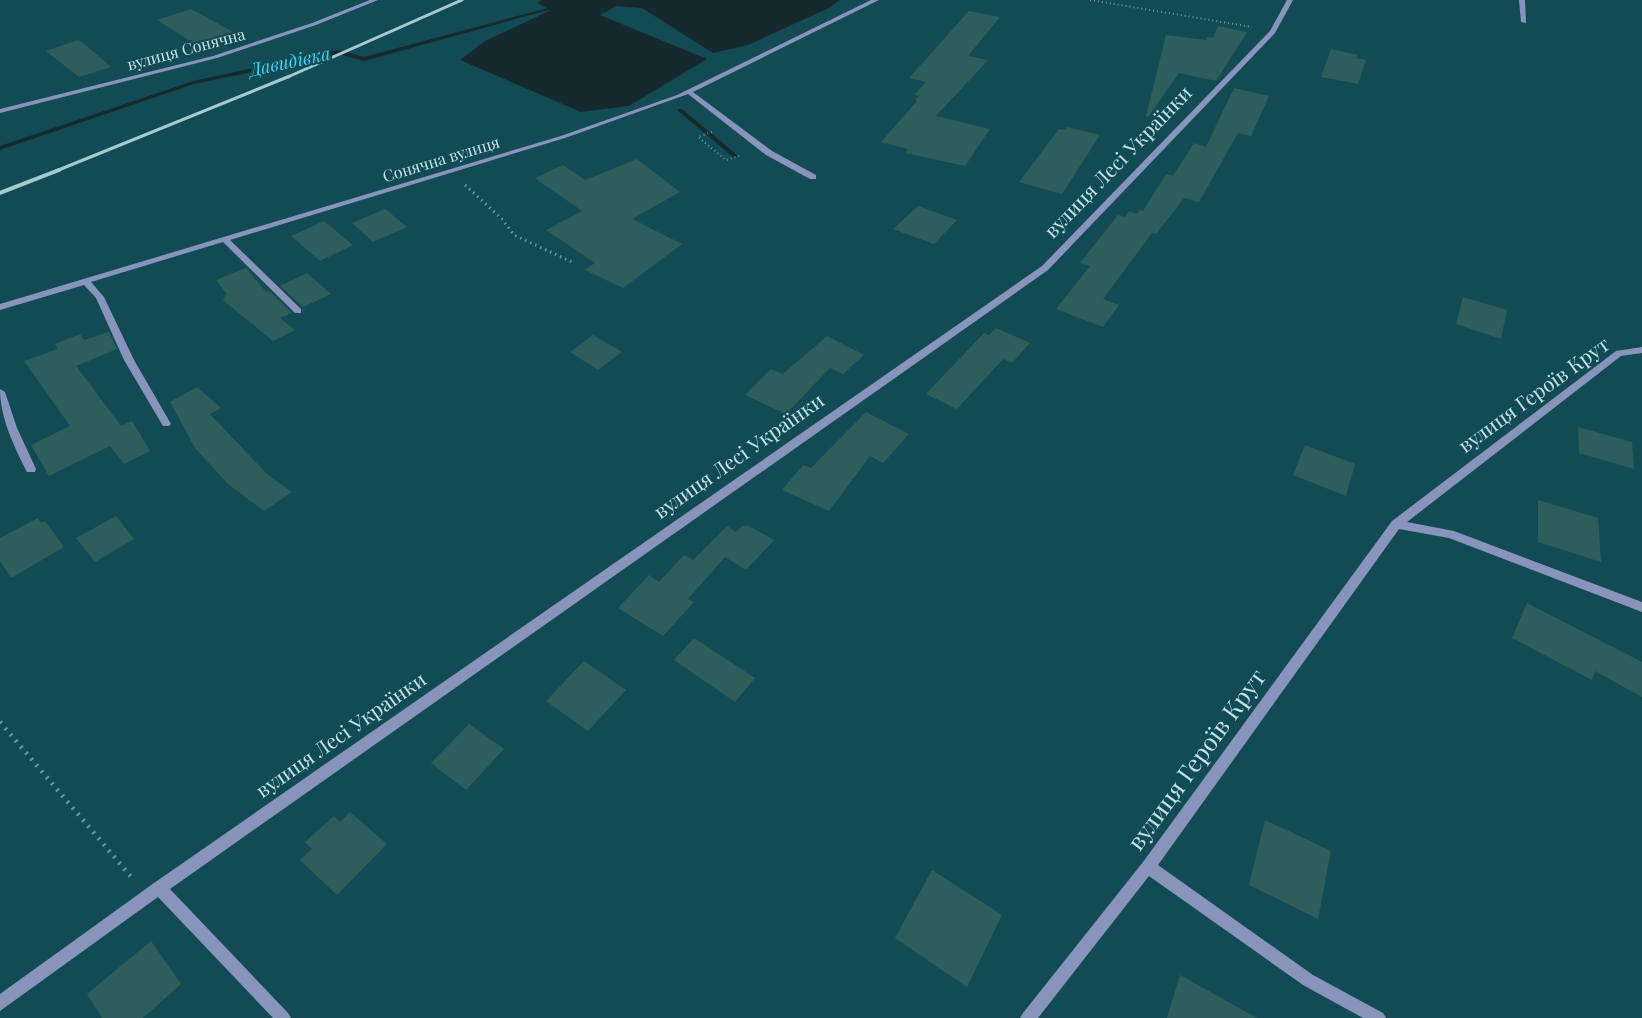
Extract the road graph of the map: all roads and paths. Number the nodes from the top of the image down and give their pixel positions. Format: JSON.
{"nodes":[{"id":1,"x":375,"y":0,"type":"edge"},
{"id":2,"x":876,"y":0,"type":"edge"},
{"id":3,"x":1090,"y":0,"type":"edge"},
{"id":4,"x":1290,"y":0,"type":"edge"},
{"id":5,"x":1522,"y":0,"type":"edge"},
{"id":6,"x":1524,"y":22,"type":"dead end"},
{"id":7,"x":1273,"y":32,"type":"junction"},
{"id":8,"x":688,"y":91,"type":"junction"},
{"id":9,"x":0,"y":111,"type":"edge"},
{"id":10,"x":710,"y":133,"type":"dead end"},
{"id":11,"x":705,"y":134,"type":"dead end"},
{"id":12,"x":448,"y":171,"type":"junction"},
{"id":13,"x":813,"y":177,"type":"dead end"},
{"id":14,"x":224,"y":239,"type":"junction"},
{"id":15,"x":572,"y":262,"type":"dead end"},
{"id":16,"x":85,"y":281,"type":"junction"},
{"id":17,"x":0,"y":307,"type":"edge"},
{"id":18,"x":298,"y":311,"type":"dead end"},
{"id":19,"x":1642,"y":350,"type":"edge"},
{"id":20,"x":0,"y":392,"type":"edge"},
{"id":21,"x":166,"y":424,"type":"dead end"},
{"id":22,"x":31,"y":468,"type":"dead end"},
{"id":23,"x":1396,"y":524,"type":"junction"},
{"id":24,"x":1642,"y":607,"type":"edge"},
{"id":25,"x":0,"y":722,"type":"edge"},
{"id":26,"x":1148,"y":867,"type":"junction"},
{"id":27,"x":159,"y":888,"type":"junction"},
{"id":28,"x":142,"y":889,"type":"dead end"},
{"id":29,"x":0,"y":1003,"type":"edge"},
{"id":30,"x":282,"y":1018,"type":"edge"},
{"id":31,"x":1028,"y":1018,"type":"edge"},
{"id":32,"x":1378,"y":1018,"type":"edge"}],
"edges":[{"from":1,"to":9,"type":"street","name":"вулиця Сонячна"},
{"from":2,"to":8,"type":"street","name":"Сонячна вулиця"},
{"from":3,"to":7,"type":"path"},
{"from":4,"to":7,"type":"street","name":"вулиця Лесі Українки"},
{"from":5,"to":6,"type":"street"},
{"from":7,"to":27,"type":"street","name":"вулиця Лесі Українки"},
{"from":8,"to":12,"type":"street","name":"Сонячна вулиця"},
{"from":8,"to":13,"type":"street"},
{"from":10,"to":11,"type":"path"},
{"from":12,"to":14,"type":"street","name":"Сонячна вулиця"},
{"from":12,"to":15,"type":"path"},
{"from":14,"to":16,"type":"street","name":"Сонячна вулиця"},
{"from":14,"to":18,"type":"street"},
{"from":16,"to":17,"type":"street","name":"Сонячна вулиця"},
{"from":16,"to":21,"type":"street"},
{"from":19,"to":23,"type":"street","name":"вулиця Героїв Крут"},
{"from":20,"to":22,"type":"street"},
{"from":23,"to":24,"type":"street"},
{"from":23,"to":26,"type":"street","name":"вулиця Героїв Крут"},
{"from":25,"to":28,"type":"path"},
{"from":26,"to":31,"type":"street","name":"вулиця Героїв Крут"},
{"from":26,"to":32,"type":"street"},
{"from":27,"to":29,"type":"street","name":"вулиця Лесі Українки"},
{"from":27,"to":30,"type":"street"}]}
